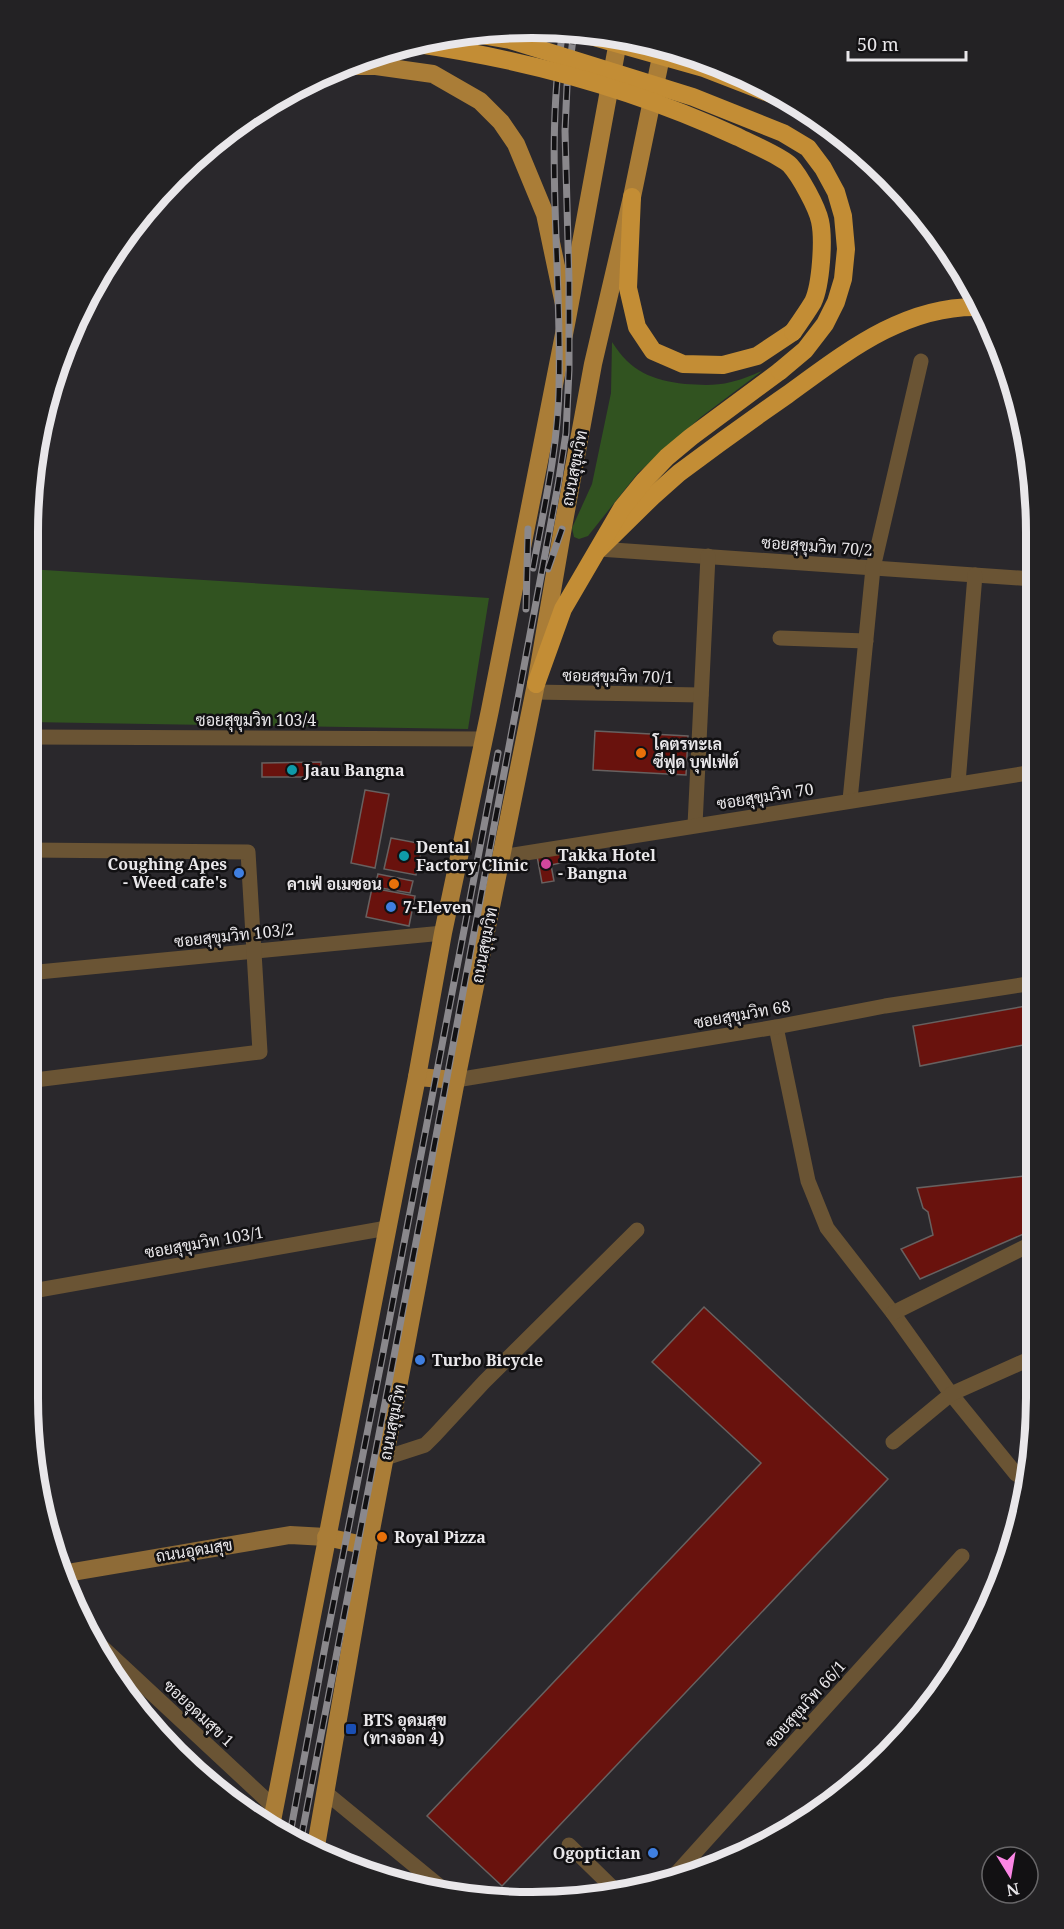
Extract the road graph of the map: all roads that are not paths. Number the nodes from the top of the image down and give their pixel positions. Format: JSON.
{"nodes":[{"id":1,"x":504,"y":39,"type":"edge"},
{"id":2,"x":617,"y":45,"type":"edge"},
{"id":3,"x":437,"y":47,"type":"edge"},
{"id":4,"x":635,"y":49,"type":"edge"},
{"id":5,"x":661,"y":54,"type":"edge"},
{"id":6,"x":695,"y":65,"type":"edge"},
{"id":7,"x":368,"y":66,"type":"edge"},
{"id":8,"x":632,"y":197,"type":"junction"},
{"id":9,"x":972,"y":307,"type":"edge"},
{"id":10,"x":567,"y":319,"type":"junction"},
{"id":11,"x":921,"y":361,"type":"dead end"},
{"id":12,"x":599,"y":549,"type":"junction"},
{"id":13,"x":708,"y":556,"type":"junction"},
{"id":14,"x":873,"y":568,"type":"junction"},
{"id":15,"x":975,"y":575,"type":"junction"},
{"id":16,"x":1026,"y":579,"type":"edge"},
{"id":17,"x":780,"y":638,"type":"dead end"},
{"id":18,"x":866,"y":641,"type":"junction"},
{"id":19,"x":535,"y":688,"type":"junction"},
{"id":20,"x":701,"y":695,"type":"junction"},
{"id":21,"x":38,"y":737,"type":"edge"},
{"id":22,"x":483,"y":739,"type":"junction"},
{"id":23,"x":1026,"y":773,"type":"edge"},
{"id":24,"x":958,"y":783,"type":"junction"},
{"id":25,"x":850,"y":800,"type":"junction"},
{"id":26,"x":695,"y":825,"type":"junction"},
{"id":27,"x":38,"y":850,"type":"edge"},
{"id":28,"x":501,"y":857,"type":"junction"},
{"id":29,"x":443,"y":933,"type":"junction"},
{"id":30,"x":253,"y":951,"type":"junction"},
{"id":31,"x":38,"y":972,"type":"edge"},
{"id":32,"x":1026,"y":984,"type":"edge"},
{"id":33,"x":776,"y":1027,"type":"junction"},
{"id":34,"x":417,"y":1077,"type":"junction"},
{"id":35,"x":456,"y":1080,"type":"junction"},
{"id":36,"x":38,"y":1081,"type":"edge"},
{"id":37,"x":387,"y":1228,"type":"junction"},
{"id":38,"x":637,"y":1230,"type":"dead end"},
{"id":39,"x":1026,"y":1246,"type":"edge"},
{"id":40,"x":38,"y":1290,"type":"edge"},
{"id":41,"x":893,"y":1313,"type":"junction"},
{"id":42,"x":1026,"y":1360,"type":"edge"},
{"id":43,"x":951,"y":1394,"type":"junction"},
{"id":44,"x":893,"y":1442,"type":"dead end"},
{"id":45,"x":385,"y":1458,"type":"junction"},
{"id":46,"x":1020,"y":1476,"type":"edge"},
{"id":47,"x":326,"y":1536,"type":"junction"},
{"id":48,"x":368,"y":1546,"type":"junction"},
{"id":49,"x":962,"y":1556,"type":"dead end"},
{"id":50,"x":70,"y":1573,"type":"edge"},
{"id":51,"x":112,"y":1657,"type":"edge"},
{"id":52,"x":325,"y":1792,"type":"junction"},
{"id":53,"x":273,"y":1817,"type":"edge"},
{"id":54,"x":317,"y":1843,"type":"edge"},
{"id":55,"x":569,"y":1845,"type":"dead end"},
{"id":56,"x":681,"y":1868,"type":"edge"},
{"id":57,"x":434,"y":1882,"type":"edge"},
{"id":58,"x":610,"y":1885,"type":"edge"}],
"edges":[{"from":1,"to":12,"type":"highway","bridge":true},
{"from":2,"to":10,"type":"main road"},
{"from":3,"to":8,"type":"highway","bridge":true},
{"from":4,"to":6,"type":"highway","bridge":true},
{"from":5,"to":8,"type":"main road","name":"ถนนสุขุมวิท"},
{"from":7,"to":10,"type":"main road"},
{"from":8,"to":19,"type":"main road","name":"ถนนสุขุมวิท"},
{"from":9,"to":12,"type":"highway"},
{"from":10,"to":22,"type":"main road"},
{"from":11,"to":14,"type":"street"},
{"from":12,"to":13,"type":"street","name":"ซอยสุขุมวิท 70/2"},
{"from":12,"to":19,"type":"highway"},
{"from":13,"to":14,"type":"street","name":"ซอยสุขุมวิท 70/2"},
{"from":13,"to":20,"type":"street"},
{"from":14,"to":15,"type":"street","name":"ซอยสุขุมวิท 70/2"},
{"from":14,"to":18,"type":"street"},
{"from":15,"to":16,"type":"street","name":"ซอยสุขุมวิท 70/2"},
{"from":15,"to":24,"type":"street"},
{"from":17,"to":18,"type":"street"},
{"from":18,"to":25,"type":"street"},
{"from":19,"to":20,"type":"street","name":"ซอยสุขุมวิท 70/1"},
{"from":19,"to":28,"type":"main road","name":"ถนนสุขุมวิท"},
{"from":20,"to":26,"type":"street"},
{"from":21,"to":22,"type":"street","name":"ซอยสุขุมวิท 103/4"},
{"from":22,"to":29,"type":"main road"},
{"from":23,"to":24,"type":"street","name":"ซอยสุขุมวิท 70"},
{"from":24,"to":25,"type":"street","name":"ซอยสุขุมวิท 70"},
{"from":25,"to":26,"type":"street","name":"ซอยสุขุมวิท 70"},
{"from":26,"to":28,"type":"street","name":"ซอยสุขุมวิท 70"},
{"from":27,"to":30,"type":"street"},
{"from":28,"to":35,"type":"main road","name":"ถนนสุขุมวิท"},
{"from":29,"to":30,"type":"street","name":"ซอยสุขุมวิท 103/2"},
{"from":29,"to":34,"type":"main road"},
{"from":30,"to":31,"type":"street","name":"ซอยสุขุมวิท 103/2"},
{"from":30,"to":36,"type":"street"},
{"from":32,"to":33,"type":"street","name":"ซอยสุขุมวิท 68"},
{"from":33,"to":35,"type":"street","name":"ซอยสุขุมวิท 68"},
{"from":33,"to":41,"type":"street"},
{"from":34,"to":35,"type":"main road"},
{"from":34,"to":37,"type":"main road"},
{"from":35,"to":45,"type":"main road","name":"ถนนสุขุมวิท"},
{"from":37,"to":40,"type":"street","name":"ซอยสุขุมวิท 103/1"},
{"from":37,"to":47,"type":"main road"},
{"from":38,"to":45,"type":"street"},
{"from":39,"to":41,"type":"street"},
{"from":41,"to":43,"type":"street"},
{"from":42,"to":43,"type":"street"},
{"from":43,"to":44,"type":"street"},
{"from":43,"to":46,"type":"street"},
{"from":45,"to":48,"type":"main road","name":"ถนนสุขุมวิท"},
{"from":47,"to":48,"type":"main road"},
{"from":47,"to":50,"type":"main road","name":"ถนนอุดมสุข"},
{"from":47,"to":53,"type":"main road"},
{"from":48,"to":52,"type":"main road","name":"ถนนสุขุมวิท"},
{"from":49,"to":56,"type":"street","name":"ซอยสุขุมวิท 66/1"},
{"from":51,"to":53,"type":"street","name":"ซอยอุดมสุข 1"},
{"from":52,"to":54,"type":"main road","name":"ถนนสุขุมวิท"},
{"from":52,"to":57,"type":"street"},
{"from":55,"to":58,"type":"street"}]}
